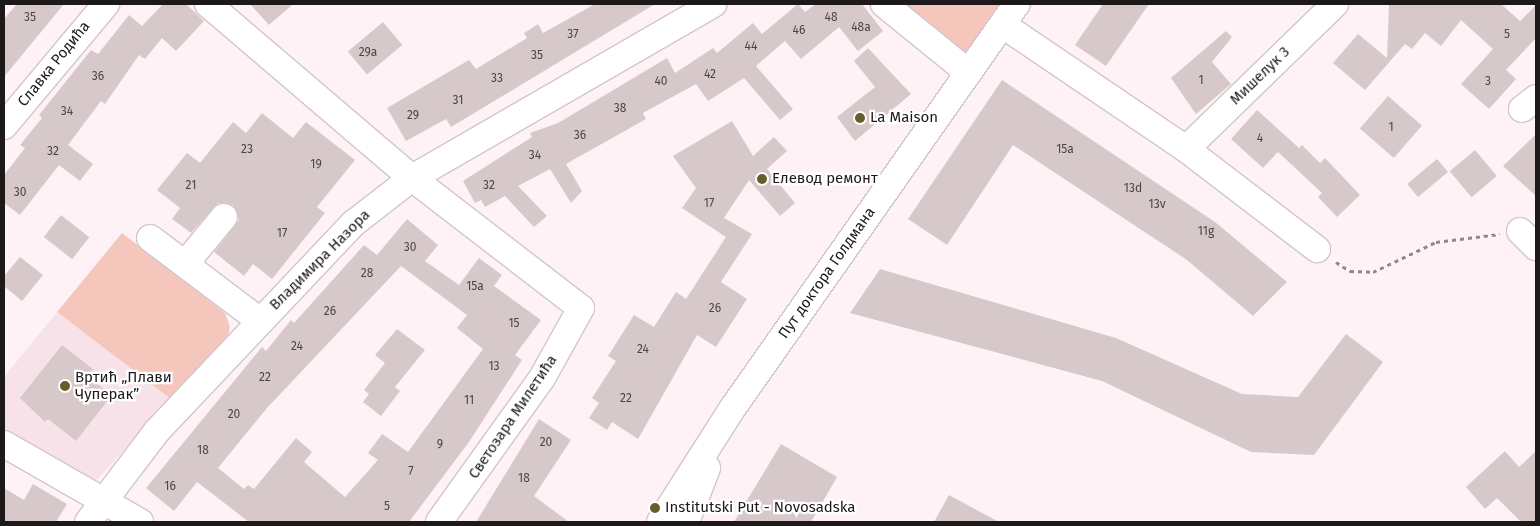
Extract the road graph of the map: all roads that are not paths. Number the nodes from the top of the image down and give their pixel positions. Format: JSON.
{"nodes":[{"id":1,"x":106,"y":4,"type":"edge"},
{"id":2,"x":208,"y":4,"type":"edge"},
{"id":3,"x":713,"y":4,"type":"edge"},
{"id":4,"x":884,"y":4,"type":"edge"},
{"id":5,"x":1017,"y":4,"type":"edge"},
{"id":6,"x":1335,"y":4,"type":"edge"},
{"id":7,"x":1003,"y":25,"type":"junction"},
{"id":8,"x":969,"y":74,"type":"junction"},
{"id":9,"x":4,"y":126,"type":"edge"},
{"id":10,"x":1186,"y":149,"type":"junction"},
{"id":11,"x":412,"y":178,"type":"junction"},
{"id":12,"x":224,"y":217,"type":"dead end"},
{"id":13,"x":150,"y":238,"type":"dead end"},
{"id":14,"x":1317,"y":248,"type":"road end"},
{"id":15,"x":185,"y":264,"type":"junction"},
{"id":16,"x":260,"y":321,"type":"junction"},
{"id":17,"x":721,"y":426,"type":"junction"},
{"id":18,"x":4,"y":444,"type":"edge"},
{"id":19,"x":103,"y":499,"type":"junction"},
{"id":20,"x":88,"y":522,"type":"edge"},
{"id":21,"x":140,"y":522,"type":"edge"},
{"id":22,"x":439,"y":522,"type":"edge"},
{"id":23,"x":660,"y":522,"type":"edge"},
{"id":24,"x":686,"y":522,"type":"edge"}],
"edges":[{"from":1,"to":9,"type":"street","name":"Славка Родића"},
{"from":2,"to":11,"type":"street"},
{"from":3,"to":11,"type":"street","name":"Владимира Назора"},
{"from":4,"to":8,"type":"street"},
{"from":5,"to":7,"type":"street","name":"Пут доктора Голдмана"},
{"from":6,"to":10,"type":"street","name":"Мишелук 3"},
{"from":7,"to":8,"type":"street","name":"Пут доктора Голдмана"},
{"from":7,"to":10,"type":"street"},
{"from":8,"to":17,"type":"street","name":"Пут доктора Голдмана"},
{"from":10,"to":14,"type":"street"},
{"from":11,"to":16,"type":"street","name":"Владимира Назора"},
{"from":11,"to":22,"type":"street","name":"Светозара Милетића"},
{"from":12,"to":15,"type":"street"},
{"from":13,"to":15,"type":"street"},
{"from":15,"to":16,"type":"street"},
{"from":16,"to":19,"type":"street","name":"Владимира Назора"},
{"from":17,"to":23,"type":"street","name":"Пут доктора Голдмана"},
{"from":17,"to":24,"type":"street"},
{"from":18,"to":19,"type":"street"},
{"from":19,"to":20,"type":"street","name":"Владимира Назора"},
{"from":19,"to":21,"type":"street"}]}
